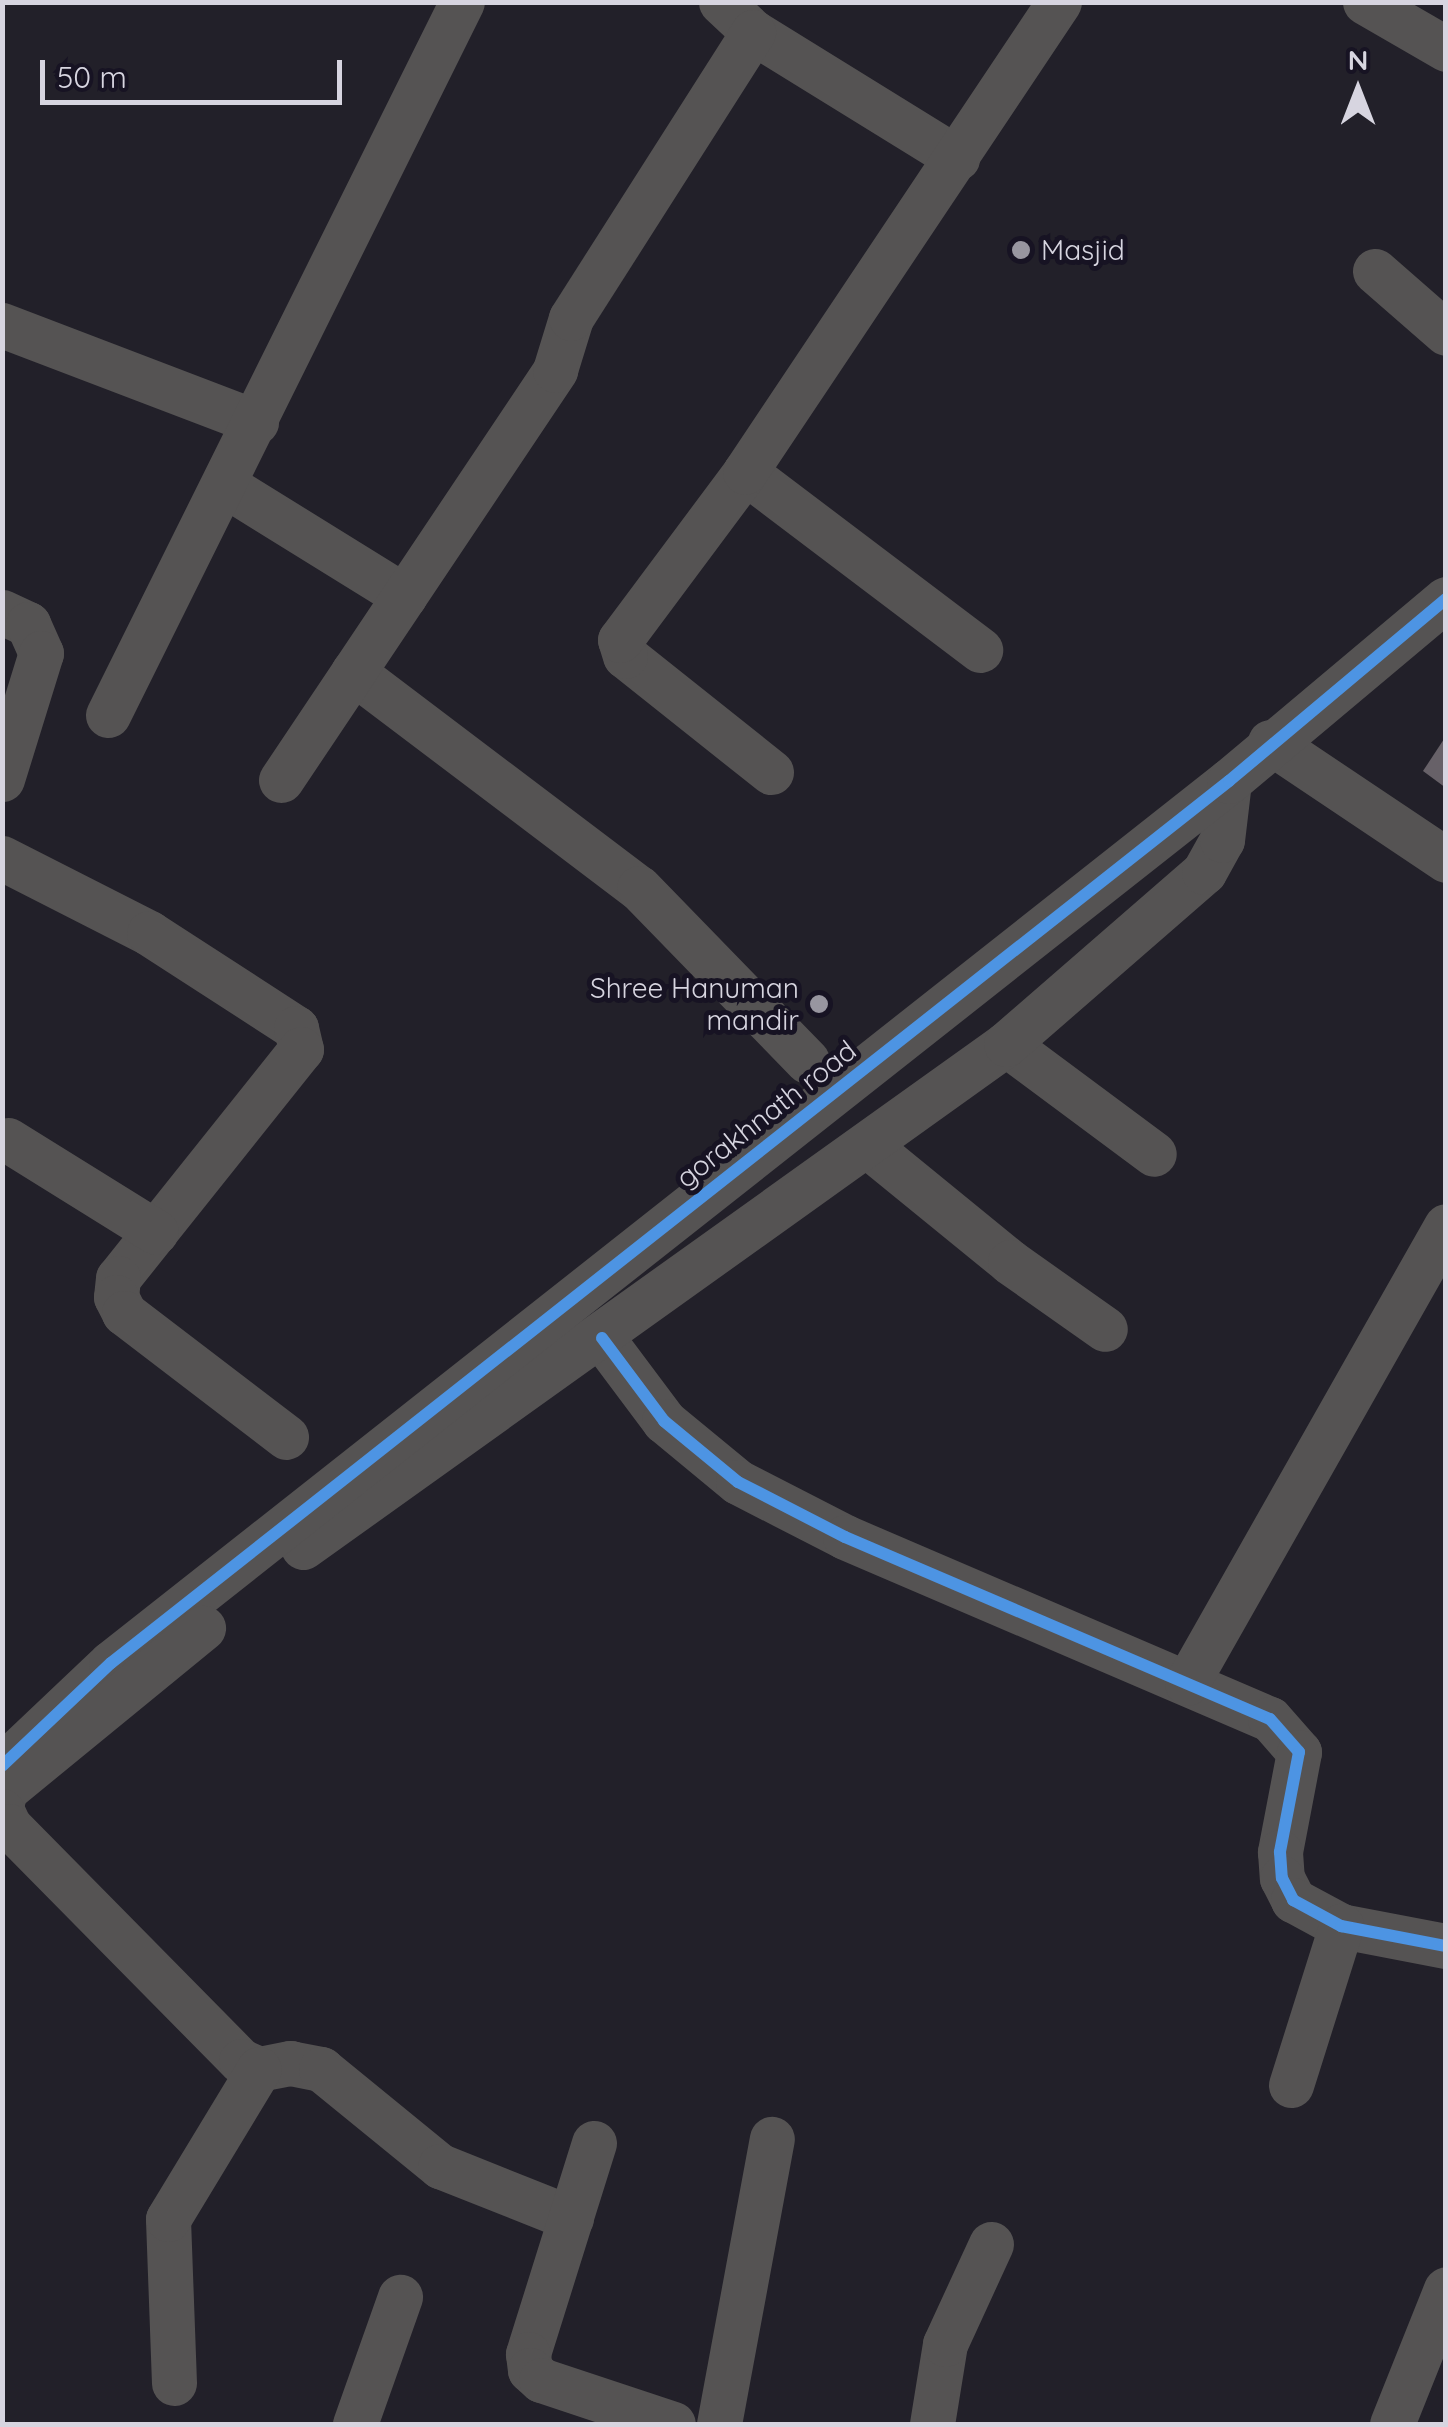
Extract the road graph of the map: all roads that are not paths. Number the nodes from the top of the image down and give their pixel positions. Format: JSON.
{"nodes":[{"id":1,"x":462,"y":2,"type":"edge"},
{"id":2,"x":1059,"y":2,"type":"edge"},
{"id":3,"x":1365,"y":2,"type":"edge"},
{"id":4,"x":737,"y":18,"type":"edge"},
{"id":5,"x":1429,"y":27,"type":"edge"},
{"id":6,"x":957,"y":158,"type":"junction"},
{"id":7,"x":1375,"y":271,"type":"dead end"},
{"id":8,"x":2,"y":326,"type":"edge"},
{"id":9,"x":1446,"y":333,"type":"edge"},
{"id":10,"x":256,"y":422,"type":"junction"},
{"id":11,"x":745,"y":472,"type":"junction"},
{"id":12,"x":225,"y":485,"type":"junction"},
{"id":13,"x":404,"y":596,"type":"junction"},
{"id":14,"x":1446,"y":599,"type":"edge"},
{"id":15,"x":2,"y":612,"type":"edge"},
{"id":16,"x":980,"y":650,"type":"dead end"},
{"id":17,"x":353,"y":672,"type":"junction"},
{"id":18,"x":108,"y":716,"type":"dead end"},
{"id":19,"x":1270,"y":742,"type":"junction"},
{"id":20,"x":770,"y":772,"type":"dead end"},
{"id":21,"x":2,"y":779,"type":"edge"},
{"id":22,"x":281,"y":780,"type":"dead end"},
{"id":23,"x":1229,"y":781,"type":"junction"},
{"id":24,"x":2,"y":858,"type":"edge"},
{"id":25,"x":1446,"y":860,"type":"edge"},
{"id":26,"x":1006,"y":1044,"type":"junction"},
{"id":27,"x":806,"y":1061,"type":"dead end"},
{"id":28,"x":8,"y":1140,"type":"dead end"},
{"id":29,"x":868,"y":1146,"type":"junction"},
{"id":30,"x":1154,"y":1154,"type":"dead end"},
{"id":31,"x":1446,"y":1226,"type":"edge"},
{"id":32,"x":156,"y":1232,"type":"junction"},
{"id":33,"x":1425,"y":1301,"type":"edge"},
{"id":34,"x":1105,"y":1329,"type":"dead end"},
{"id":35,"x":602,"y":1338,"type":"junction"},
{"id":36,"x":286,"y":1437,"type":"dead end"},
{"id":37,"x":1188,"y":1683,"type":"junction"},
{"id":38,"x":2,"y":1766,"type":"edge"},
{"id":39,"x":2,"y":1802,"type":"edge"},
{"id":40,"x":2,"y":1811,"type":"edge"},
{"id":41,"x":1341,"y":1926,"type":"junction"},
{"id":42,"x":1446,"y":1946,"type":"edge"},
{"id":43,"x":259,"y":2069,"type":"junction"},
{"id":44,"x":1291,"y":2085,"type":"dead end"},
{"id":45,"x":772,"y":2139,"type":"dead end"},
{"id":46,"x":594,"y":2143,"type":"dead end"},
{"id":47,"x":571,"y":2218,"type":"junction"},
{"id":48,"x":991,"y":2244,"type":"dead end"},
{"id":49,"x":1446,"y":2289,"type":"edge"},
{"id":50,"x":400,"y":2296,"type":"dead end"},
{"id":51,"x":174,"y":2383,"type":"dead end"},
{"id":52,"x":355,"y":2424,"type":"edge"},
{"id":53,"x":673,"y":2424,"type":"edge"},
{"id":54,"x":719,"y":2424,"type":"edge"},
{"id":55,"x":932,"y":2424,"type":"edge"},
{"id":56,"x":1392,"y":2424,"type":"edge"}],
"edges":[{"from":1,"to":10,"type":"street"},
{"from":2,"to":6,"type":"street"},
{"from":3,"to":5,"type":"street"},
{"from":4,"to":6,"type":"street"},
{"from":4,"to":13,"type":"street"},
{"from":6,"to":11,"type":"street"},
{"from":7,"to":9,"type":"street"},
{"from":8,"to":10,"type":"street"},
{"from":10,"to":12,"type":"street"},
{"from":11,"to":16,"type":"street"},
{"from":11,"to":20,"type":"street"},
{"from":12,"to":13,"type":"street"},
{"from":12,"to":18,"type":"street"},
{"from":13,"to":17,"type":"street"},
{"from":14,"to":19,"type":"street","name":"gorakhnath road"},
{"from":15,"to":21,"type":"street"},
{"from":17,"to":22,"type":"street"},
{"from":17,"to":27,"type":"street"},
{"from":19,"to":23,"type":"street","name":"gorakhnath road"},
{"from":19,"to":25,"type":"street"},
{"from":23,"to":26,"type":"street"},
{"from":23,"to":38,"type":"street","name":"gorakhnath road"},
{"from":24,"to":32,"type":"street"},
{"from":26,"to":29,"type":"street"},
{"from":26,"to":30,"type":"street"},
{"from":28,"to":32,"type":"street"},
{"from":29,"to":34,"type":"street"},
{"from":29,"to":35,"type":"street"},
{"from":31,"to":33,"type":"street"},
{"from":32,"to":36,"type":"street"},
{"from":33,"to":37,"type":"street"},
{"from":35,"to":37,"type":"street"},
{"from":35,"to":39,"type":"street"},
{"from":37,"to":41,"type":"street"},
{"from":40,"to":43,"type":"street"},
{"from":41,"to":42,"type":"street"},
{"from":41,"to":44,"type":"street"},
{"from":43,"to":47,"type":"street"},
{"from":43,"to":51,"type":"street"},
{"from":45,"to":54,"type":"street"},
{"from":46,"to":47,"type":"street"},
{"from":47,"to":53,"type":"street"},
{"from":48,"to":55,"type":"street"},
{"from":49,"to":56,"type":"street"},
{"from":50,"to":52,"type":"street"}]}
